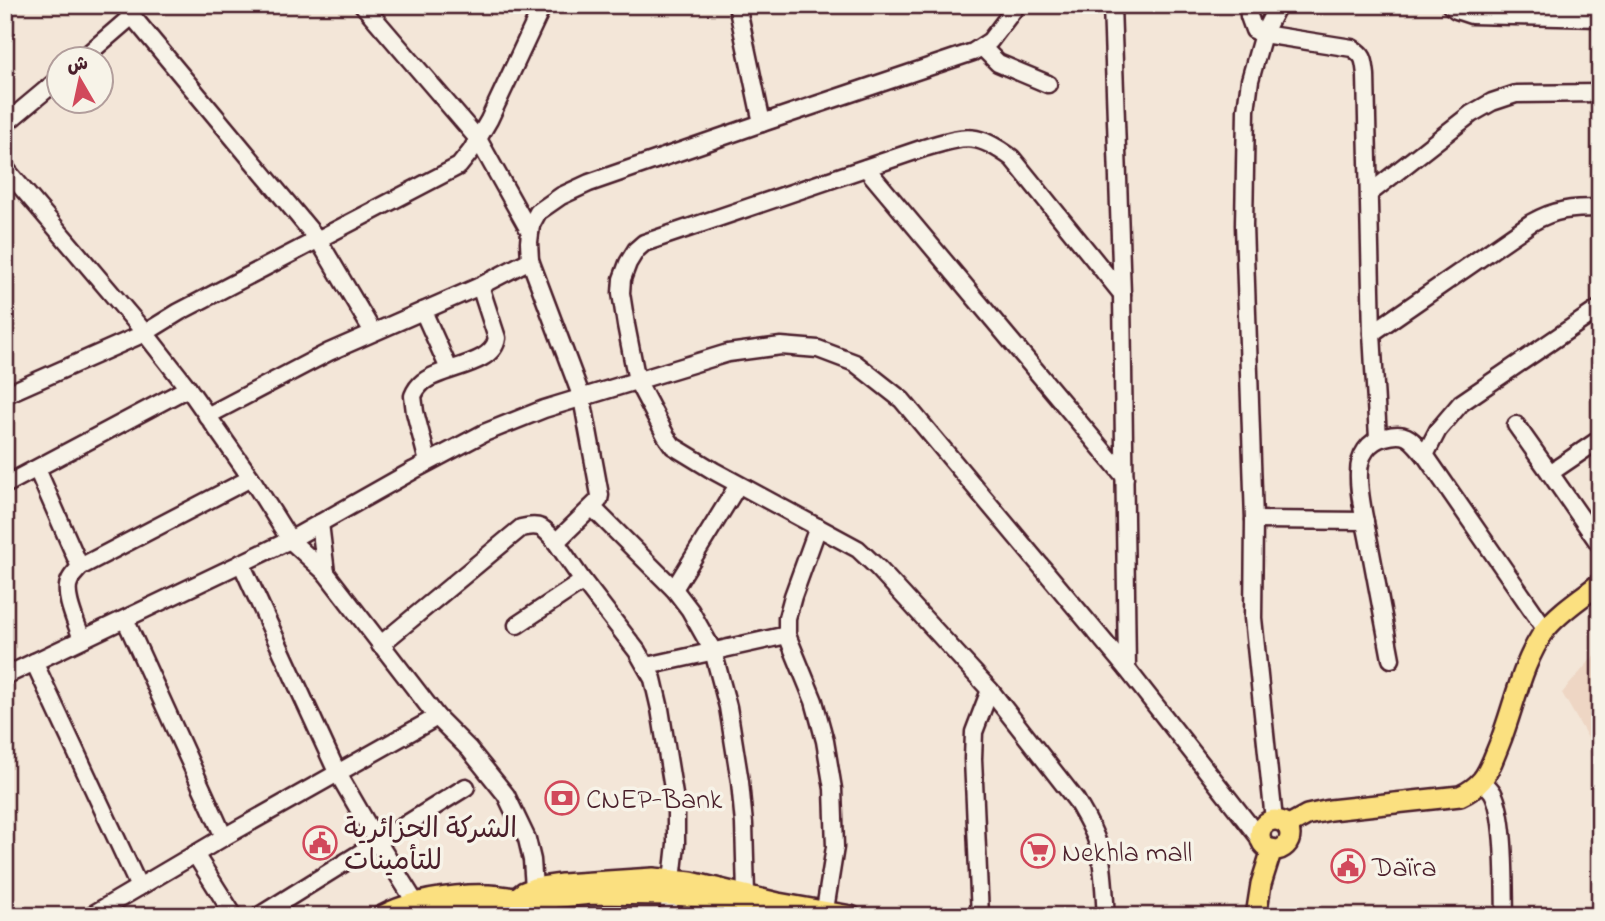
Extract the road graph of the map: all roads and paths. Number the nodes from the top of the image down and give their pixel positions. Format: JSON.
{"nodes":[{"id":1,"x":363,"y":5,"type":"edge"},
{"id":2,"x":543,"y":5,"type":"edge"},
{"id":3,"x":737,"y":5,"type":"edge"},
{"id":4,"x":1017,"y":5,"type":"edge"},
{"id":5,"x":1112,"y":5,"type":"edge"},
{"id":6,"x":1248,"y":5,"type":"edge"},
{"id":7,"x":1278,"y":5,"type":"edge"},
{"id":8,"x":1450,"y":5,"type":"edge"},
{"id":9,"x":127,"y":10,"type":"edge"},
{"id":10,"x":1600,"y":18,"type":"edge"},
{"id":11,"x":1263,"y":34,"type":"junction"},
{"id":12,"x":94,"y":46,"type":"edge"},
{"id":13,"x":982,"y":47,"type":"junction"},
{"id":14,"x":1048,"y":84,"type":"dead end"},
{"id":15,"x":46,"y":90,"type":"edge"},
{"id":16,"x":1600,"y":93,"type":"edge"},
{"id":17,"x":762,"y":123,"type":"junction"},
{"id":18,"x":5,"y":124,"type":"edge"},
{"id":19,"x":478,"y":139,"type":"junction"},
{"id":20,"x":5,"y":168,"type":"edge"},
{"id":21,"x":866,"y":168,"type":"junction"},
{"id":22,"x":1370,"y":193,"type":"junction"},
{"id":23,"x":1600,"y":208,"type":"edge"},
{"id":24,"x":530,"y":232,"type":"junction"},
{"id":25,"x":319,"y":241,"type":"junction"},
{"id":26,"x":530,"y":260,"type":"junction"},
{"id":27,"x":480,"y":286,"type":"junction"},
{"id":28,"x":1122,"y":294,"type":"junction"},
{"id":29,"x":1600,"y":308,"type":"edge"},
{"id":30,"x":423,"y":310,"type":"junction"},
{"id":31,"x":373,"y":332,"type":"junction"},
{"id":32,"x":145,"y":333,"type":"junction"},
{"id":33,"x":1372,"y":333,"type":"junction"},
{"id":34,"x":449,"y":369,"type":"junction"},
{"id":35,"x":637,"y":381,"type":"junction"},
{"id":36,"x":188,"y":388,"type":"junction"},
{"id":37,"x":6,"y":394,"type":"edge"},
{"id":38,"x":582,"y":398,"type":"junction"},
{"id":39,"x":207,"y":416,"type":"junction"},
{"id":40,"x":1517,"y":425,"type":"dead end"},
{"id":41,"x":1378,"y":438,"type":"junction"},
{"id":42,"x":1600,"y":439,"type":"edge"},
{"id":43,"x":1425,"y":455,"type":"junction"},
{"id":44,"x":428,"y":462,"type":"junction"},
{"id":45,"x":37,"y":469,"type":"junction"},
{"id":46,"x":1550,"y":473,"type":"junction"},
{"id":47,"x":1125,"y":477,"type":"junction"},
{"id":48,"x":251,"y":478,"type":"junction"},
{"id":49,"x":5,"y":485,"type":"edge"},
{"id":50,"x":738,"y":485,"type":"junction"},
{"id":51,"x":593,"y":508,"type":"junction"},
{"id":52,"x":1254,"y":520,"type":"junction"},
{"id":53,"x":1365,"y":521,"type":"junction"},
{"id":54,"x":320,"y":523,"type":"junction"},
{"id":55,"x":818,"y":527,"type":"junction"},
{"id":56,"x":290,"y":540,"type":"junction"},
{"id":57,"x":556,"y":542,"type":"junction"},
{"id":58,"x":1600,"y":545,"type":"edge"},
{"id":59,"x":242,"y":563,"type":"junction"},
{"id":60,"x":80,"y":567,"type":"junction"},
{"id":61,"x":326,"y":573,"type":"junction"},
{"id":62,"x":583,"y":581,"type":"junction"},
{"id":63,"x":1600,"y":583,"type":"edge"},
{"id":64,"x":674,"y":589,"type":"junction"},
{"id":65,"x":125,"y":619,"type":"junction"},
{"id":66,"x":517,"y":625,"type":"dead end"},
{"id":67,"x":1546,"y":630,"type":"junction"},
{"id":68,"x":787,"y":635,"type":"junction"},
{"id":69,"x":82,"y":639,"type":"junction"},
{"id":70,"x":380,"y":645,"type":"junction"},
{"id":71,"x":713,"y":651,"type":"junction"},
{"id":72,"x":1391,"y":659,"type":"dead end"},
{"id":73,"x":34,"y":662,"type":"junction"},
{"id":74,"x":647,"y":666,"type":"junction"},
{"id":75,"x":1127,"y":669,"type":"junction"},
{"id":76,"x":6,"y":672,"type":"edge"},
{"id":77,"x":990,"y":691,"type":"junction"},
{"id":78,"x":437,"y":717,"type":"junction"},
{"id":79,"x":337,"y":772,"type":"junction"},
{"id":80,"x":1481,"y":781,"type":"junction"},
{"id":81,"x":466,"y":787,"type":"dead end"},
{"id":82,"x":1281,"y":823,"type":"junction"},
{"id":83,"x":224,"y":837,"type":"junction"},
{"id":84,"x":377,"y":841,"type":"junction"},
{"id":85,"x":1266,"y":844,"type":"junction"},
{"id":86,"x":195,"y":853,"type":"junction"},
{"id":87,"x":139,"y":887,"type":"junction"},
{"id":88,"x":671,"y":888,"type":"junction"},
{"id":89,"x":746,"y":894,"type":"junction"},
{"id":90,"x":523,"y":905,"type":"edge"},
{"id":91,"x":419,"y":909,"type":"edge"},
{"id":92,"x":388,"y":912,"type":"edge"},
{"id":93,"x":825,"y":913,"type":"edge"},
{"id":94,"x":90,"y":916,"type":"edge"},
{"id":95,"x":234,"y":916,"type":"edge"},
{"id":96,"x":259,"y":916,"type":"edge"},
{"id":97,"x":430,"y":916,"type":"edge"},
{"id":98,"x":552,"y":916,"type":"edge"},
{"id":99,"x":668,"y":916,"type":"edge"},
{"id":100,"x":779,"y":916,"type":"edge"},
{"id":101,"x":851,"y":916,"type":"edge"},
{"id":102,"x":980,"y":916,"type":"edge"},
{"id":103,"x":1106,"y":916,"type":"edge"},
{"id":104,"x":1256,"y":916,"type":"edge"},
{"id":105,"x":1505,"y":916,"type":"edge"}],
"edges":[{"from":1,"to":19,"type":"street"},
{"from":2,"to":19,"type":"street"},
{"from":3,"to":17,"type":"street"},
{"from":4,"to":13,"type":"street"},
{"from":5,"to":28,"type":"street"},
{"from":6,"to":11,"type":"street"},
{"from":7,"to":11,"type":"street"},
{"from":8,"to":10,"type":"street"},
{"from":9,"to":12,"type":"street"},
{"from":9,"to":25,"type":"street"},
{"from":11,"to":22,"type":"street"},
{"from":11,"to":52,"type":"street"},
{"from":13,"to":14,"type":"street"},
{"from":13,"to":17,"type":"street"},
{"from":15,"to":18,"type":"street"},
{"from":16,"to":22,"type":"street"},
{"from":17,"to":24,"type":"street"},
{"from":19,"to":24,"type":"street"},
{"from":19,"to":25,"type":"street"},
{"from":20,"to":32,"type":"street"},
{"from":21,"to":28,"type":"street"},
{"from":21,"to":35,"type":"street"},
{"from":21,"to":47,"type":"street"},
{"from":22,"to":33,"type":"street"},
{"from":23,"to":33,"type":"street"},
{"from":24,"to":26,"type":"street"},
{"from":25,"to":31,"type":"street"},
{"from":25,"to":32,"type":"street"},
{"from":26,"to":27,"type":"street"},
{"from":26,"to":38,"type":"street"},
{"from":27,"to":30,"type":"street"},
{"from":27,"to":34,"type":"street"},
{"from":28,"to":47,"type":"street"},
{"from":29,"to":43,"type":"street"},
{"from":30,"to":31,"type":"street"},
{"from":30,"to":34,"type":"street"},
{"from":31,"to":39,"type":"street"},
{"from":32,"to":36,"type":"street"},
{"from":32,"to":37,"type":"street"},
{"from":33,"to":41,"type":"street"},
{"from":34,"to":44,"type":"street"},
{"from":35,"to":38,"type":"street"},
{"from":35,"to":50,"type":"street"},
{"from":35,"to":75,"type":"street"},
{"from":36,"to":39,"type":"street"},
{"from":36,"to":45,"type":"street"},
{"from":38,"to":44,"type":"street"},
{"from":38,"to":51,"type":"street"},
{"from":39,"to":48,"type":"street"},
{"from":40,"to":46,"type":"street"},
{"from":41,"to":43,"type":"street"},
{"from":41,"to":53,"type":"street"},
{"from":42,"to":46,"type":"street"},
{"from":43,"to":67,"type":"street"},
{"from":44,"to":54,"type":"street"},
{"from":45,"to":49,"type":"street"},
{"from":45,"to":60,"type":"street"},
{"from":46,"to":58,"type":"street"},
{"from":47,"to":75,"type":"street"},
{"from":48,"to":56,"type":"street"},
{"from":48,"to":60,"type":"street"},
{"from":50,"to":55,"type":"street"},
{"from":50,"to":64,"type":"street"},
{"from":51,"to":57,"type":"street"},
{"from":51,"to":64,"type":"street"},
{"from":52,"to":53,"type":"street"},
{"from":52,"to":82,"type":"street"},
{"from":53,"to":72,"type":"street"},
{"from":54,"to":56,"type":"street"},
{"from":54,"to":61,"type":"street"},
{"from":55,"to":68,"type":"street"},
{"from":55,"to":77,"type":"street"},
{"from":56,"to":59,"type":"street"},
{"from":56,"to":61,"type":"street"},
{"from":57,"to":62,"type":"street"},
{"from":57,"to":70,"type":"street"},
{"from":59,"to":65,"type":"street"},
{"from":59,"to":79,"type":"street"},
{"from":60,"to":69,"type":"street"},
{"from":61,"to":70,"type":"street"},
{"from":62,"to":66,"type":"street"},
{"from":62,"to":74,"type":"street"},
{"from":63,"to":67,"type":"main road"},
{"from":64,"to":71,"type":"street"},
{"from":65,"to":69,"type":"street"},
{"from":65,"to":83,"type":"street"},
{"from":67,"to":80,"type":"main road"},
{"from":68,"to":71,"type":"street"},
{"from":68,"to":93,"type":"street"},
{"from":69,"to":73,"type":"street"},
{"from":70,"to":78,"type":"street"},
{"from":71,"to":74,"type":"street"},
{"from":71,"to":89,"type":"street"},
{"from":73,"to":76,"type":"street"},
{"from":73,"to":87,"type":"street"},
{"from":74,"to":88,"type":"street"},
{"from":75,"to":85,"type":"street"},
{"from":77,"to":102,"type":"street"},
{"from":77,"to":103,"type":"street"},
{"from":78,"to":79,"type":"street"},
{"from":78,"to":90,"type":"street"},
{"from":79,"to":83,"type":"street"},
{"from":79,"to":84,"type":"street"},
{"from":80,"to":82,"type":"main road"},
{"from":80,"to":105,"type":"street"},
{"from":81,"to":84,"type":"street"},
{"from":82,"to":85,"type":"main road"},
{"from":83,"to":86,"type":"street"},
{"from":84,"to":91,"type":"street"},
{"from":84,"to":96,"type":"street"},
{"from":85,"to":104,"type":"main road"},
{"from":86,"to":87,"type":"street"},
{"from":86,"to":95,"type":"street"},
{"from":87,"to":94,"type":"street"},
{"from":88,"to":89,"type":"main road"},
{"from":88,"to":90,"type":"main road"},
{"from":88,"to":99,"type":"street"},
{"from":88,"to":100,"type":"main road"},
{"from":89,"to":93,"type":"main road"},
{"from":90,"to":91,"type":"main road"},
{"from":90,"to":97,"type":"main road"},
{"from":90,"to":98,"type":"main road"},
{"from":91,"to":92,"type":"main road"},
{"from":93,"to":101,"type":"main road"}]}
